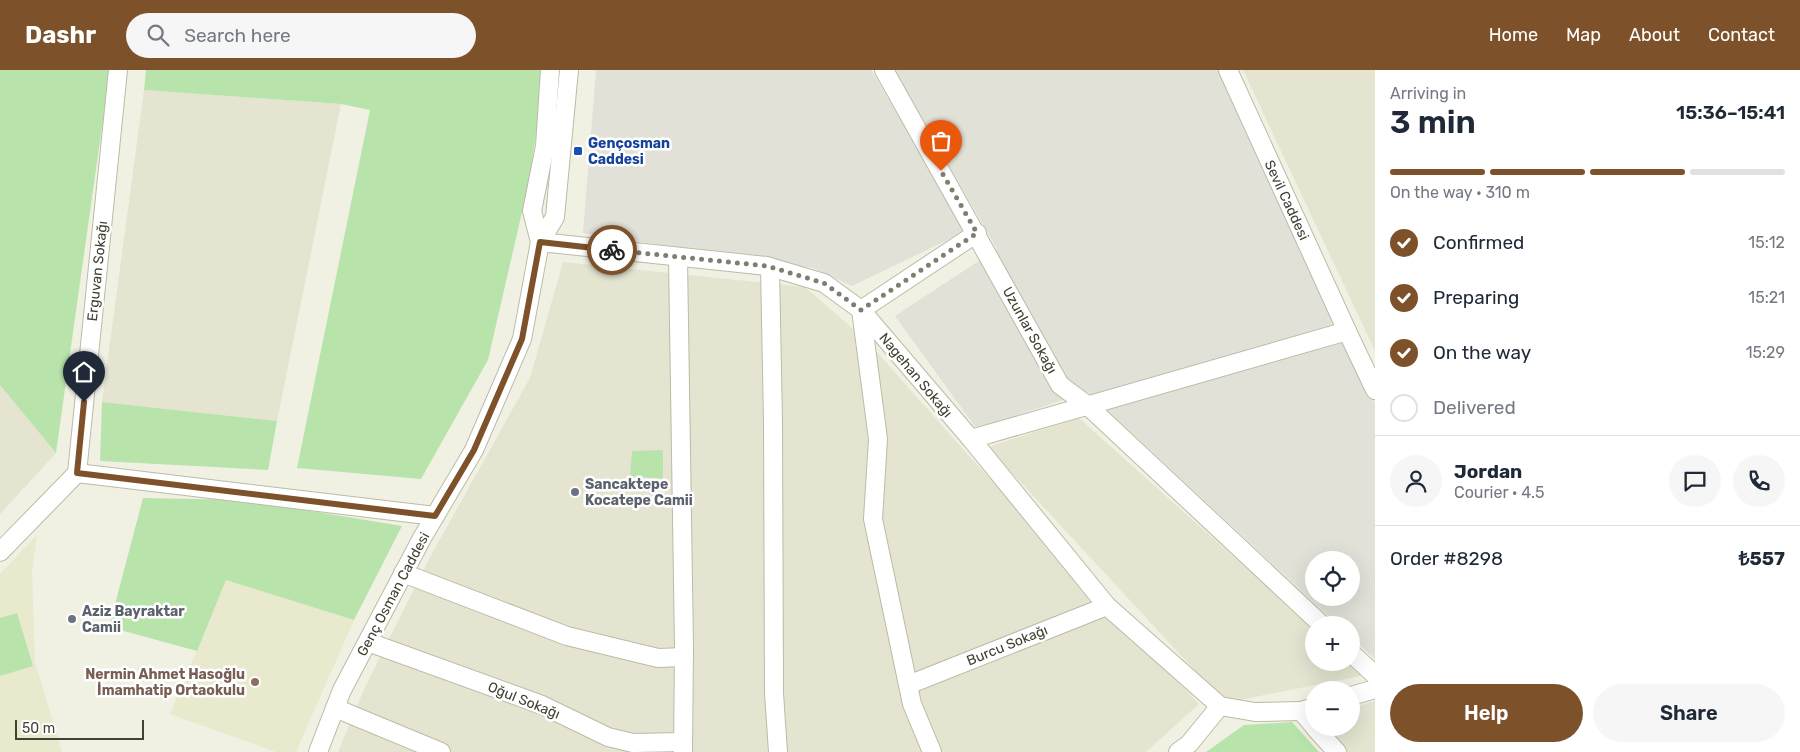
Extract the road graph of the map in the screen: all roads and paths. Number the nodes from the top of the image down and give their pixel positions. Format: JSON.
{"nodes":[{"id":1,"x":118,"y":70,"type":"edge"},
{"id":2,"x":550,"y":70,"type":"edge"},
{"id":3,"x":569,"y":70,"type":"edge"},
{"id":4,"x":884,"y":70,"type":"edge"},
{"id":5,"x":1228,"y":70,"type":"edge"},
{"id":6,"x":977,"y":233,"type":"junction"},
{"id":7,"x":540,"y":242,"type":"junction"},
{"id":8,"x":678,"y":258,"type":"junction"},
{"id":9,"x":770,"y":267,"type":"junction"},
{"id":10,"x":861,"y":310,"type":"junction"},
{"id":11,"x":1347,"y":330,"type":"junction"},
{"id":12,"x":1375,"y":390,"type":"edge"},
{"id":13,"x":1087,"y":405,"type":"junction"},
{"id":14,"x":971,"y":439,"type":"junction"},
{"id":15,"x":77,"y":473,"type":"junction"},
{"id":16,"x":435,"y":516,"type":"junction"},
{"id":17,"x":0,"y":552,"type":"edge"},
{"id":18,"x":403,"y":574,"type":"junction"},
{"id":19,"x":1107,"y":606,"type":"junction"},
{"id":20,"x":1312,"y":616,"type":"edge"},
{"id":21,"x":368,"y":642,"type":"junction"},
{"id":22,"x":684,"y":657,"type":"junction"},
{"id":23,"x":1360,"y":661,"type":"edge"},
{"id":24,"x":1375,"y":675,"type":"edge"},
{"id":25,"x":908,"y":685,"type":"junction"},
{"id":26,"x":1375,"y":689,"type":"edge"},
{"id":27,"x":1360,"y":693,"type":"edge"},
{"id":28,"x":1220,"y":706,"type":"junction"},
{"id":29,"x":336,"y":708,"type":"junction"},
{"id":30,"x":1305,"y":709,"type":"edge"},
{"id":31,"x":1322,"y":736,"type":"edge"},
{"id":32,"x":683,"y":747,"type":"edge"},
{"id":33,"x":318,"y":752,"type":"edge"},
{"id":34,"x":441,"y":752,"type":"edge"},
{"id":35,"x":778,"y":752,"type":"edge"},
{"id":36,"x":932,"y":752,"type":"edge"},
{"id":37,"x":1178,"y":752,"type":"edge"},
{"id":38,"x":1336,"y":752,"type":"edge"}],
"edges":[{"from":1,"to":15,"type":"street","name":"Erguvan Sokağı"},
{"from":2,"to":7,"type":"street","name":"Genç Osman Caddesi"},
{"from":3,"to":7,"type":"street","name":"Genç Osman Caddesi"},
{"from":4,"to":6,"type":"street","name":"Uzunlar Sokağı"},
{"from":5,"to":11,"type":"street","name":"Sevil Caddesi"},
{"from":6,"to":10,"type":"street"},
{"from":6,"to":13,"type":"street","name":"Uzunlar Sokağı"},
{"from":7,"to":8,"type":"street","name":"Nagehan Sokağı"},
{"from":7,"to":16,"type":"street","name":"Genç Osman Caddesi"},
{"from":8,"to":9,"type":"street","name":"Nagehan Sokağı"},
{"from":8,"to":22,"type":"street"},
{"from":9,"to":10,"type":"street","name":"Nagehan Sokağı"},
{"from":9,"to":35,"type":"street"},
{"from":10,"to":14,"type":"street","name":"Nagehan Sokağı"},
{"from":10,"to":25,"type":"street"},
{"from":11,"to":12,"type":"street","name":"Sevil Caddesi"},
{"from":11,"to":13,"type":"street"},
{"from":13,"to":14,"type":"street"},
{"from":13,"to":20,"type":"street","name":"Uzunlar Sokağı"},
{"from":14,"to":19,"type":"street","name":"Nagehan Sokağı"},
{"from":15,"to":16,"type":"street"},
{"from":15,"to":17,"type":"street"},
{"from":16,"to":18,"type":"street","name":"Genç Osman Caddesi"},
{"from":18,"to":21,"type":"street","name":"Genç Osman Caddesi"},
{"from":18,"to":22,"type":"street"},
{"from":19,"to":25,"type":"street","name":"Burcu Sokağı"},
{"from":19,"to":28,"type":"street","name":"Nagehan Sokağı"},
{"from":21,"to":29,"type":"street","name":"Genç Osman Caddesi"},
{"from":21,"to":32,"type":"street","name":"Oğul Sokağı"},
{"from":22,"to":32,"type":"street"},
{"from":23,"to":24,"type":"street"},
{"from":25,"to":36,"type":"street"},
{"from":26,"to":27,"type":"street"},
{"from":28,"to":30,"type":"street"},
{"from":28,"to":37,"type":"street"},
{"from":29,"to":33,"type":"street","name":"Genç Osman Caddesi"},
{"from":29,"to":34,"type":"street"},
{"from":31,"to":38,"type":"street"}]}
